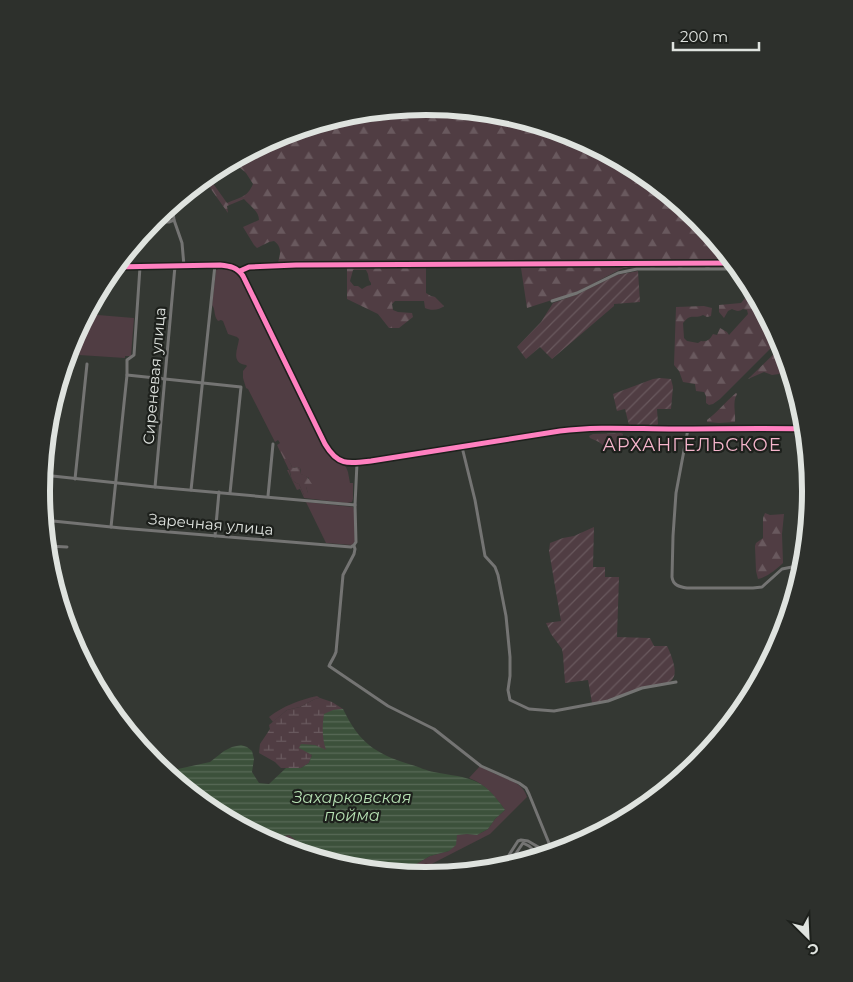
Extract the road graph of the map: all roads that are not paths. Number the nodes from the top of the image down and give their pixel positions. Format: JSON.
{"nodes":[{"id":1,"x":173,"y":213,"type":"edge"},
{"id":2,"x":174,"y":220,"type":"junction"},
{"id":3,"x":163,"y":222,"type":"edge"},
{"id":4,"x":726,"y":263,"type":"edge"},
{"id":5,"x":215,"y":265,"type":"junction"},
{"id":6,"x":175,"y":266,"type":"junction"},
{"id":7,"x":184,"y":266,"type":"junction"},
{"id":8,"x":124,"y":267,"type":"edge"},
{"id":9,"x":140,"y":267,"type":"junction"},
{"id":10,"x":730,"y":269,"type":"edge"},
{"id":11,"x":240,"y":272,"type":"junction"},
{"id":12,"x":552,"y":301,"type":"dead end"},
{"id":13,"x":87,"y":364,"type":"dead end"},
{"id":14,"x":126,"y":375,"type":"junction"},
{"id":15,"x":165,"y":379,"type":"junction"},
{"id":16,"x":203,"y":383,"type":"junction"},
{"id":17,"x":688,"y":429,"type":"junction"},
{"id":18,"x":798,"y":429,"type":"edge"},
{"id":19,"x":273,"y":444,"type":"dead end"},
{"id":20,"x":462,"y":447,"type":"junction"},
{"id":21,"x":357,"y":463,"type":"junction"},
{"id":22,"x":51,"y":475,"type":"edge"},
{"id":23,"x":75,"y":479,"type":"junction"},
{"id":24,"x":116,"y":483,"type":"junction"},
{"id":25,"x":155,"y":487,"type":"junction"},
{"id":26,"x":192,"y":490,"type":"junction"},
{"id":27,"x":220,"y":492,"type":"junction"},
{"id":28,"x":230,"y":493,"type":"junction"},
{"id":29,"x":268,"y":496,"type":"junction"},
{"id":30,"x":355,"y":505,"type":"junction"},
{"id":31,"x":52,"y":522,"type":"edge"},
{"id":32,"x":111,"y":527,"type":"junction"},
{"id":33,"x":215,"y":536,"type":"junction"},
{"id":34,"x":54,"y":546,"type":"edge"},
{"id":35,"x":354,"y":546,"type":"junction"},
{"id":36,"x":67,"y":547,"type":"dead end"},
{"id":37,"x":795,"y":567,"type":"edge"},
{"id":38,"x":676,"y":682,"type":"dead end"},
{"id":39,"x":551,"y":847,"type":"edge"},
{"id":40,"x":540,"y":848,"type":"junction"},
{"id":41,"x":544,"y":849,"type":"edge"},
{"id":42,"x":536,"y":852,"type":"joint"},
{"id":43,"x":513,"y":857,"type":"edge"},
{"id":44,"x":507,"y":858,"type":"edge"}],
"edges":[{"from":1,"to":2,"type":"street"},
{"from":2,"to":3,"type":"street"},
{"from":2,"to":7,"type":"street"},
{"from":4,"to":11,"type":"street"},
{"from":5,"to":7,"type":"street"},
{"from":5,"to":11,"type":"street"},
{"from":5,"to":16,"type":"street"},
{"from":6,"to":7,"type":"street"},
{"from":6,"to":9,"type":"street"},
{"from":6,"to":15,"type":"street","name":"Сиреневая улица"},
{"from":8,"to":9,"type":"street"},
{"from":9,"to":14,"type":"street"},
{"from":10,"to":12,"type":"street"},
{"from":11,"to":21,"type":"street"},
{"from":13,"to":23,"type":"street"},
{"from":14,"to":15,"type":"street"},
{"from":14,"to":24,"type":"street"},
{"from":15,"to":16,"type":"street"},
{"from":15,"to":25,"type":"street","name":"Сиреневая улица"},
{"from":16,"to":26,"type":"street"},
{"from":16,"to":28,"type":"street"},
{"from":17,"to":18,"type":"street"},
{"from":17,"to":20,"type":"street"},
{"from":17,"to":37,"type":"street"},
{"from":19,"to":29,"type":"street"},
{"from":20,"to":21,"type":"street"},
{"from":20,"to":38,"type":"street"},
{"from":21,"to":30,"type":"street"},
{"from":22,"to":23,"type":"street"},
{"from":23,"to":24,"type":"street"},
{"from":24,"to":25,"type":"street"},
{"from":24,"to":32,"type":"street"},
{"from":25,"to":26,"type":"street"},
{"from":26,"to":27,"type":"street"},
{"from":27,"to":28,"type":"street"},
{"from":27,"to":33,"type":"street"},
{"from":28,"to":29,"type":"street"},
{"from":29,"to":30,"type":"street"},
{"from":30,"to":35,"type":"street"},
{"from":31,"to":32,"type":"street","name":"Заречная улица"},
{"from":32,"to":33,"type":"street","name":"Заречная улица"},
{"from":33,"to":35,"type":"street","name":"Заречная улица"},
{"from":34,"to":36,"type":"street"},
{"from":35,"to":39,"type":"street"},
{"from":40,"to":41,"type":"street"},
{"from":40,"to":42,"type":"street"},
{"from":40,"to":44,"type":"street"},
{"from":42,"to":43,"type":"street"}]}
